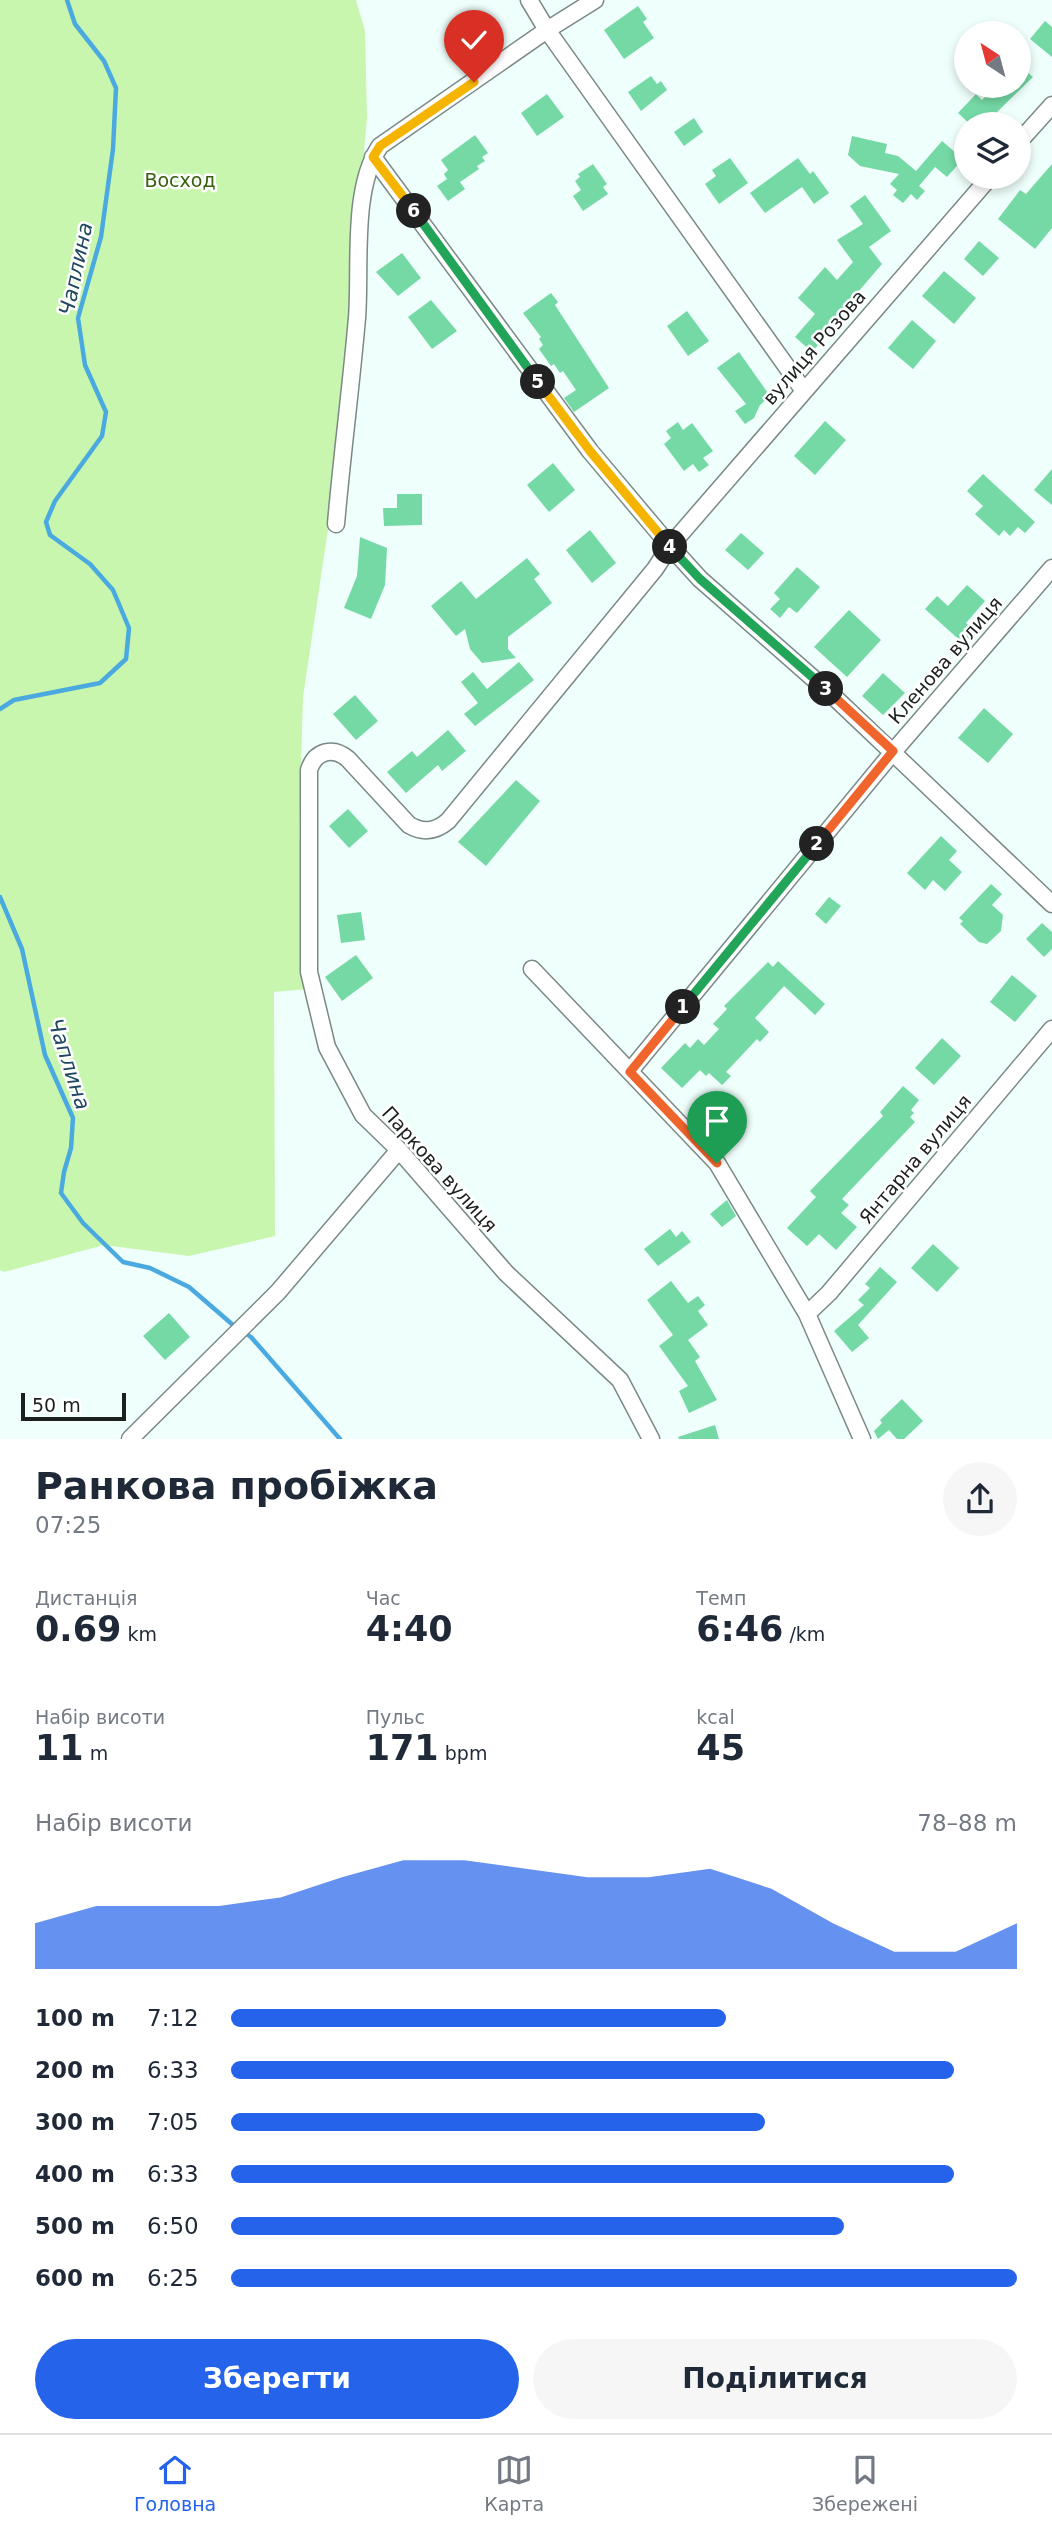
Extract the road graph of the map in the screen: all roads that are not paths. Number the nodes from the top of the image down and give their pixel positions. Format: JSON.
{"nodes":[{"id":1,"x":529,"y":0,"type":"edge"},
{"id":2,"x":595,"y":0,"type":"edge"},
{"id":3,"x":547,"y":30,"type":"junction"},
{"id":4,"x":1052,"y":105,"type":"edge"},
{"id":5,"x":1031,"y":128,"type":"edge"},
{"id":6,"x":373,"y":157,"type":"junction"},
{"id":7,"x":979,"y":189,"type":"edge"},
{"id":8,"x":804,"y":391,"type":"junction"},
{"id":9,"x":336,"y":524,"type":"dead end"},
{"id":10,"x":670,"y":546,"type":"junction"},
{"id":11,"x":1052,"y":568,"type":"edge"},
{"id":12,"x":893,"y":751,"type":"junction"},
{"id":13,"x":321,"y":753,"type":"joint"},
{"id":14,"x":1052,"y":904,"type":"edge"},
{"id":15,"x":532,"y":970,"type":"dead end"},
{"id":16,"x":1052,"y":1029,"type":"edge"},
{"id":17,"x":630,"y":1072,"type":"junction"},
{"id":18,"x":399,"y":1150,"type":"junction"},
{"id":19,"x":807,"y":1314,"type":"junction"},
{"id":20,"x":130,"y":1439,"type":"edge"},
{"id":21,"x":650,"y":1439,"type":"edge"},
{"id":22,"x":862,"y":1439,"type":"edge"}],
"edges":[{"from":1,"to":3,"type":"street"},
{"from":2,"to":3,"type":"street"},
{"from":3,"to":6,"type":"street"},
{"from":3,"to":8,"type":"street"},
{"from":4,"to":5,"type":"street"},
{"from":6,"to":9,"type":"street"},
{"from":6,"to":10,"type":"street"},
{"from":7,"to":8,"type":"street","name":"вулиця Розова"},
{"from":8,"to":10,"type":"street","name":"вулиця Розова"},
{"from":10,"to":12,"type":"street"},
{"from":10,"to":13,"type":"street","name":"вулиця Розова"},
{"from":11,"to":12,"type":"street","name":"Кленова вулиця"},
{"from":12,"to":14,"type":"street"},
{"from":12,"to":17,"type":"street","name":"Кленова вулиця"},
{"from":13,"to":18,"type":"street","name":"Паркова вулиця"},
{"from":15,"to":17,"type":"street"},
{"from":16,"to":19,"type":"street","name":"Янтарна вулиця"},
{"from":17,"to":19,"type":"street"},
{"from":18,"to":20,"type":"street"},
{"from":18,"to":21,"type":"street","name":"Паркова вулиця"},
{"from":19,"to":22,"type":"street"}]}
